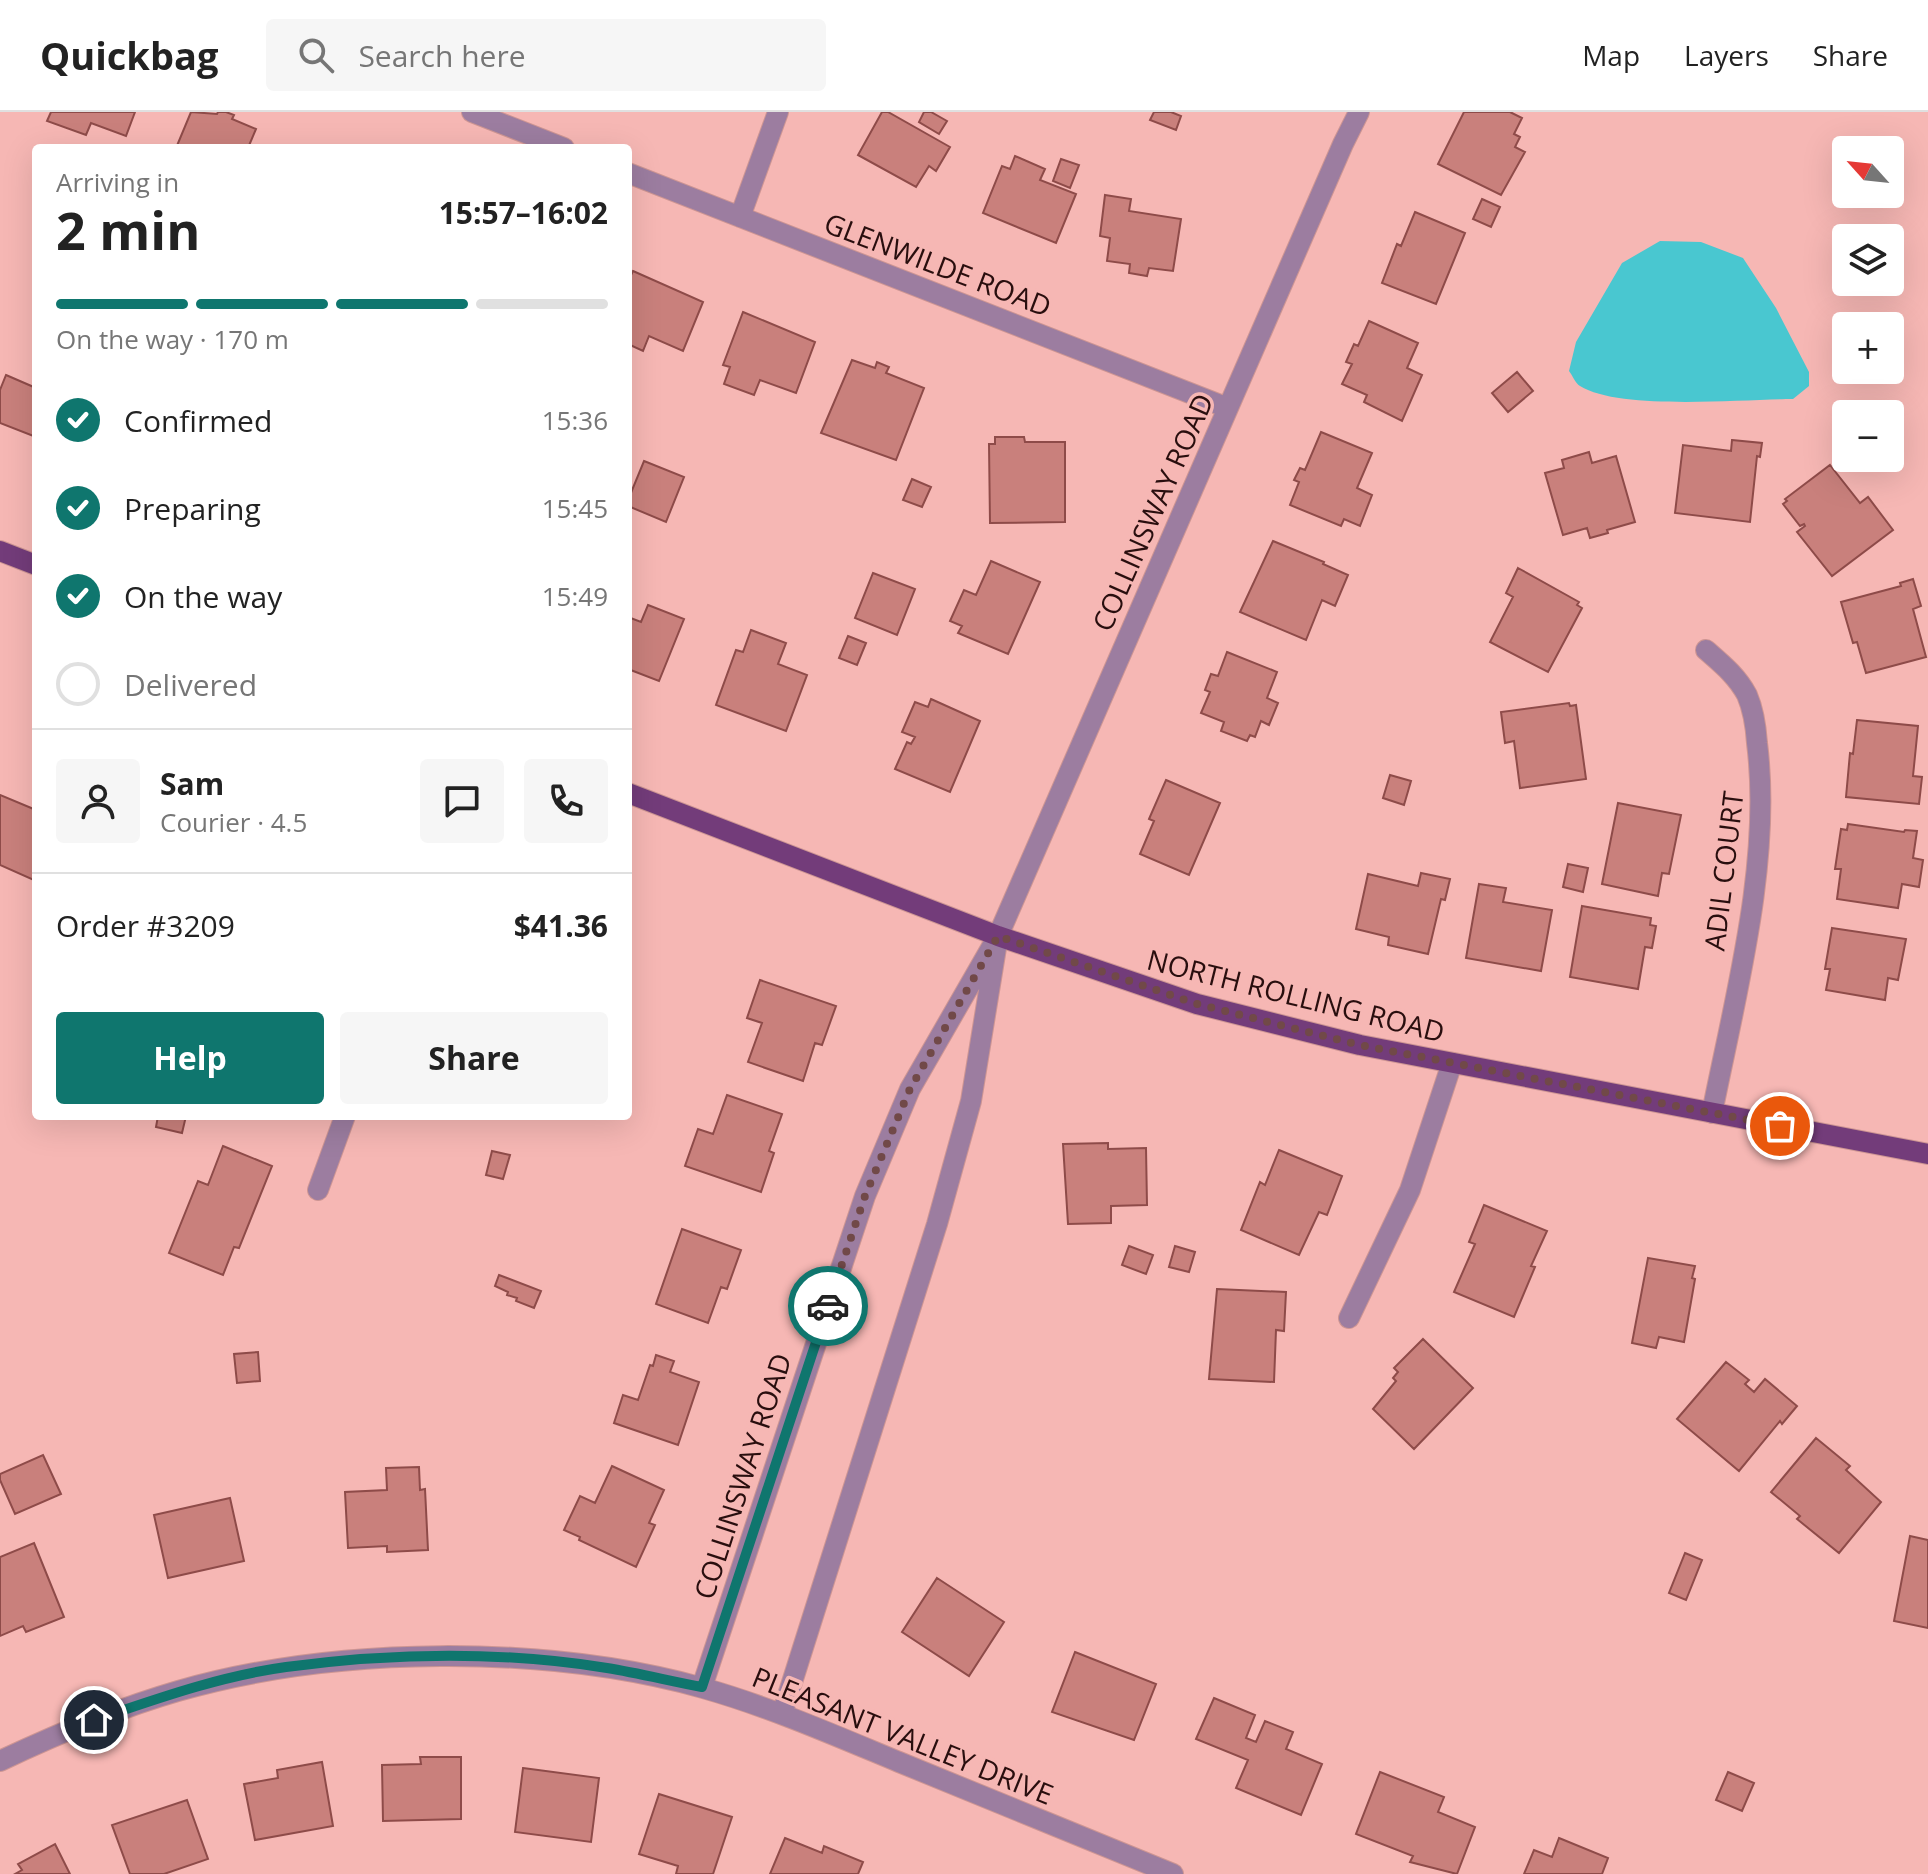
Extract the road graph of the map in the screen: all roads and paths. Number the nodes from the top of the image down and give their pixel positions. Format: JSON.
{"nodes":[{"id":1,"x":472,"y":112,"type":"edge"},
{"id":2,"x":778,"y":112,"type":"edge"},
{"id":3,"x":1359,"y":112,"type":"edge"},
{"id":4,"x":554,"y":144,"type":"edge"},
{"id":5,"x":632,"y":175,"type":"edge"},
{"id":6,"x":740,"y":217,"type":"junction"},
{"id":7,"x":1228,"y":408,"type":"junction"},
{"id":8,"x":0,"y":551,"type":"edge"},
{"id":9,"x":32,"y":563,"type":"edge"},
{"id":10,"x":1706,"y":650,"type":"dead end"},
{"id":11,"x":632,"y":795,"type":"edge"},
{"id":12,"x":998,"y":936,"type":"junction"},
{"id":13,"x":1452,"y":1063,"type":"junction"},
{"id":14,"x":1712,"y":1113,"type":"junction"},
{"id":15,"x":344,"y":1120,"type":"edge"},
{"id":16,"x":1928,"y":1154,"type":"edge"},
{"id":17,"x":318,"y":1190,"type":"dead end"},
{"id":18,"x":1349,"y":1318,"type":"dead end"},
{"id":19,"x":702,"y":1687,"type":"junction"},
{"id":20,"x":782,"y":1714,"type":"junction"},
{"id":21,"x":0,"y":1761,"type":"edge"},
{"id":22,"x":1173,"y":1874,"type":"edge"}],
"edges":[{"from":1,"to":4,"type":"street"},
{"from":2,"to":6,"type":"street"},
{"from":3,"to":7,"type":"street","name":"COLLINSWAY ROAD"},
{"from":5,"to":6,"type":"street","name":"GLENWILDE ROAD"},
{"from":6,"to":7,"type":"street","name":"GLENWILDE ROAD"},
{"from":7,"to":12,"type":"street","name":"COLLINSWAY ROAD"},
{"from":8,"to":9,"type":"main road"},
{"from":10,"to":14,"type":"street","name":"ADIL COURT"},
{"from":11,"to":12,"type":"main road","name":"NORTH ROLLING ROAD"},
{"from":12,"to":13,"type":"main road","name":"NORTH ROLLING ROAD"},
{"from":12,"to":19,"type":"street","name":"COLLINSWAY ROAD"},
{"from":12,"to":20,"type":"street","name":"COLLINSWAY ROAD"},
{"from":13,"to":14,"type":"main road","name":"NORTH ROLLING ROAD"},
{"from":13,"to":18,"type":"street"},
{"from":14,"to":16,"type":"main road","name":"NORTH ROLLING ROAD"},
{"from":15,"to":17,"type":"street"},
{"from":19,"to":20,"type":"street","name":"PLEASANT VALLEY DRIVE"},
{"from":19,"to":21,"type":"street","name":"PLEASANT VALLEY DRIVE"},
{"from":20,"to":22,"type":"street","name":"PLEASANT VALLEY DRIVE"}]}
